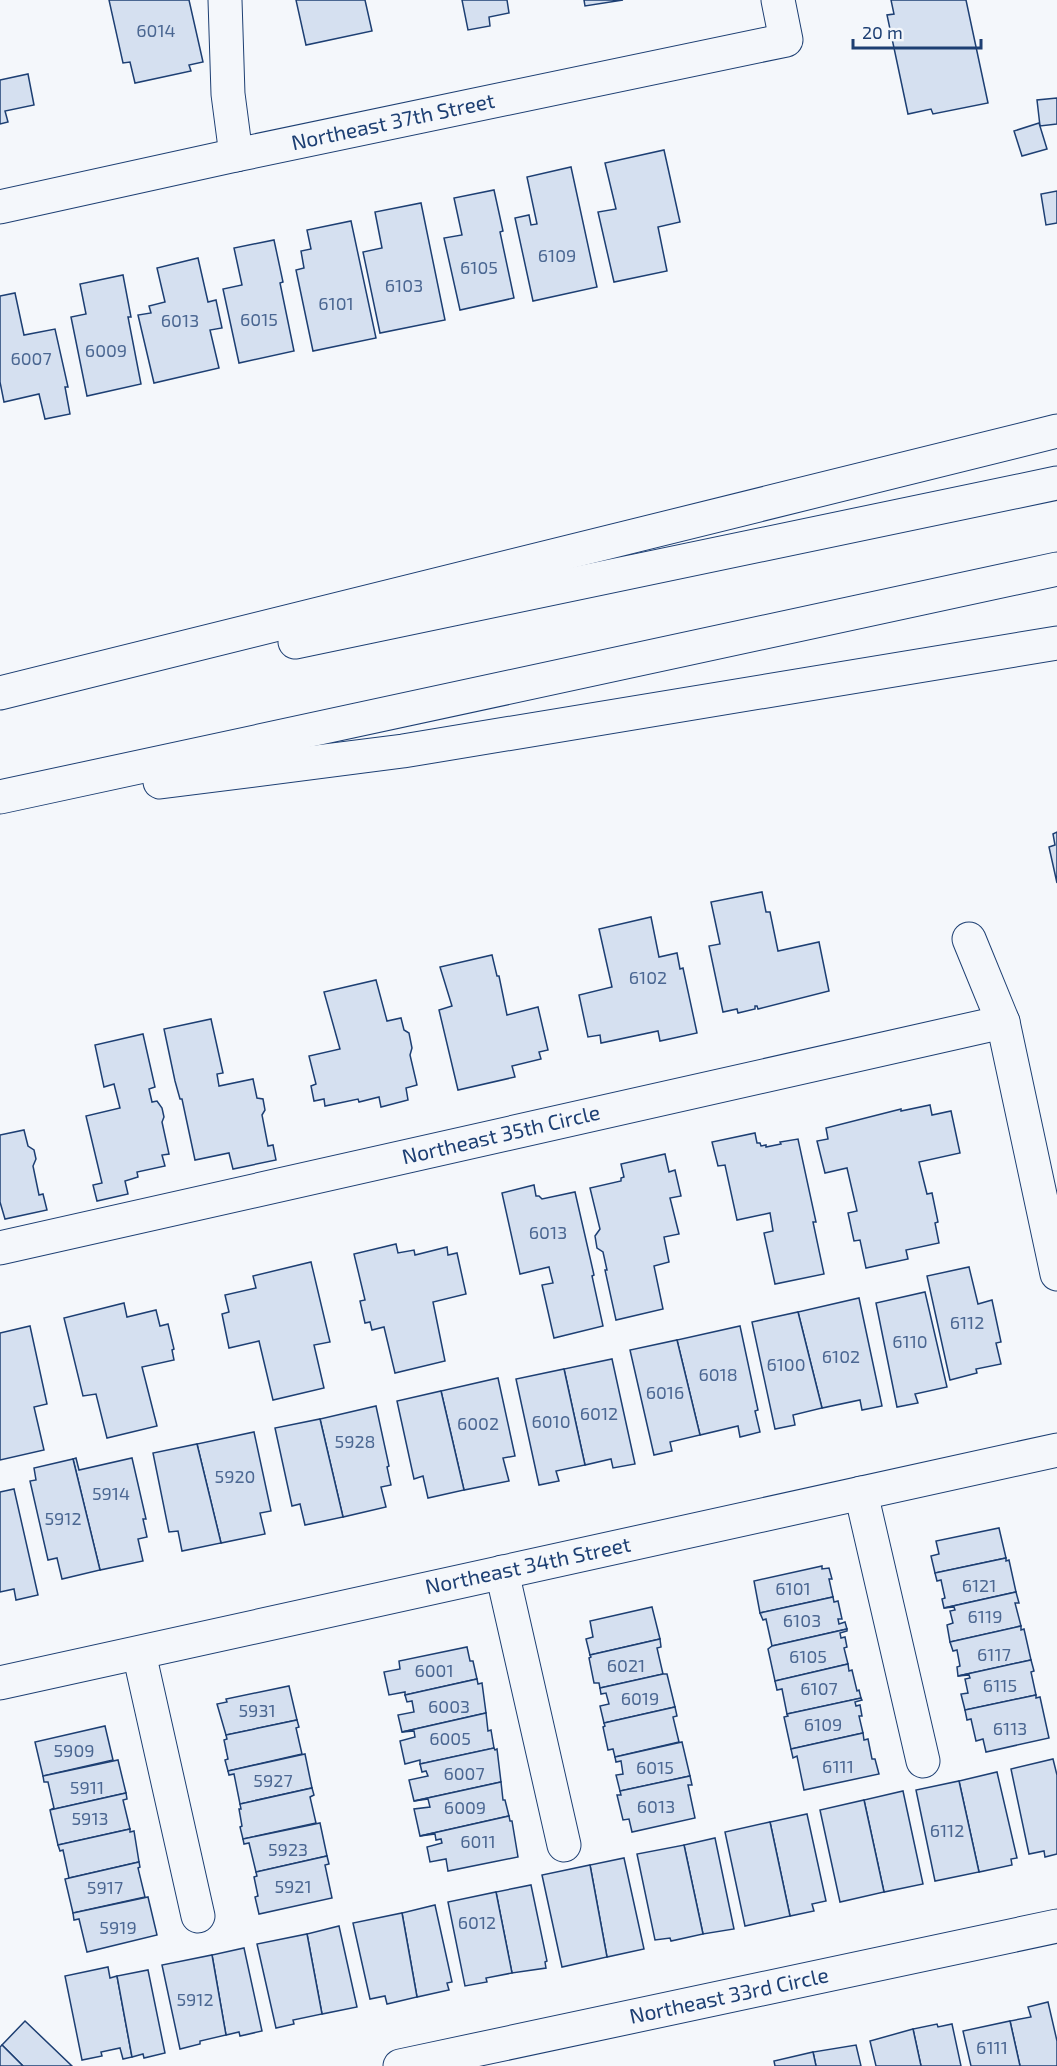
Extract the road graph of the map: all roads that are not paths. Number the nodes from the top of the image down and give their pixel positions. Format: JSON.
{"nodes":[{"id":1,"x":225,"y":0,"type":"edge"},
{"id":2,"x":778,"y":0,"type":"edge"},
{"id":3,"x":236,"y":155,"type":"junction"},
{"id":4,"x":0,"y":207,"type":"edge"},
{"id":5,"x":1057,"y":431,"type":"edge"},
{"id":6,"x":1057,"y":483,"type":"edge"},
{"id":7,"x":1057,"y":569,"type":"edge"},
{"id":8,"x":1057,"y":643,"type":"edge"},
{"id":9,"x":0,"y":693,"type":"edge"},
{"id":10,"x":0,"y":704,"type":"edge"},
{"id":11,"x":0,"y":797,"type":"edge"},
{"id":12,"x":0,"y":802,"type":"edge"},
{"id":13,"x":969,"y":939,"type":"dead end"},
{"id":14,"x":1003,"y":1022,"type":"junction"},
{"id":15,"x":0,"y":1248,"type":"edge"},
{"id":16,"x":1057,"y":1274,"type":"edge"},
{"id":17,"x":1057,"y":1450,"type":"edge"},
{"id":18,"x":861,"y":1493,"type":"junction"},
{"id":19,"x":502,"y":1572,"type":"junction"},
{"id":20,"x":140,"y":1653,"type":"junction"},
{"id":21,"x":0,"y":1683,"type":"edge"},
{"id":22,"x":923,"y":1761,"type":"dead end"},
{"id":23,"x":564,"y":1845,"type":"dead end"},
{"id":24,"x":198,"y":1916,"type":"dead end"},
{"id":25,"x":1057,"y":1926,"type":"edge"},
{"id":26,"x":400,"y":2066,"type":"edge"}],
"edges":[{"from":1,"to":3,"type":"main road"},
{"from":2,"to":3,"type":"main road","name":"Northeast 37th Street"},
{"from":3,"to":4,"type":"main road","name":"Northeast 37th Street"},
{"from":5,"to":9,"type":"main road"},
{"from":6,"to":10,"type":"main road"},
{"from":7,"to":11,"type":"main road"},
{"from":8,"to":12,"type":"main road"},
{"from":13,"to":14,"type":"main road"},
{"from":14,"to":15,"type":"main road","name":"Northeast 35th Circle"},
{"from":14,"to":16,"type":"main road"},
{"from":17,"to":18,"type":"main road","name":"Northeast 34th Street"},
{"from":18,"to":19,"type":"main road","name":"Northeast 34th Street"},
{"from":18,"to":22,"type":"main road"},
{"from":19,"to":20,"type":"main road","name":"Northeast 34th Street"},
{"from":19,"to":23,"type":"main road"},
{"from":20,"to":21,"type":"main road","name":"Northeast 34th Street"},
{"from":20,"to":24,"type":"main road"},
{"from":25,"to":26,"type":"main road","name":"Northeast 33rd Circle"}]}
